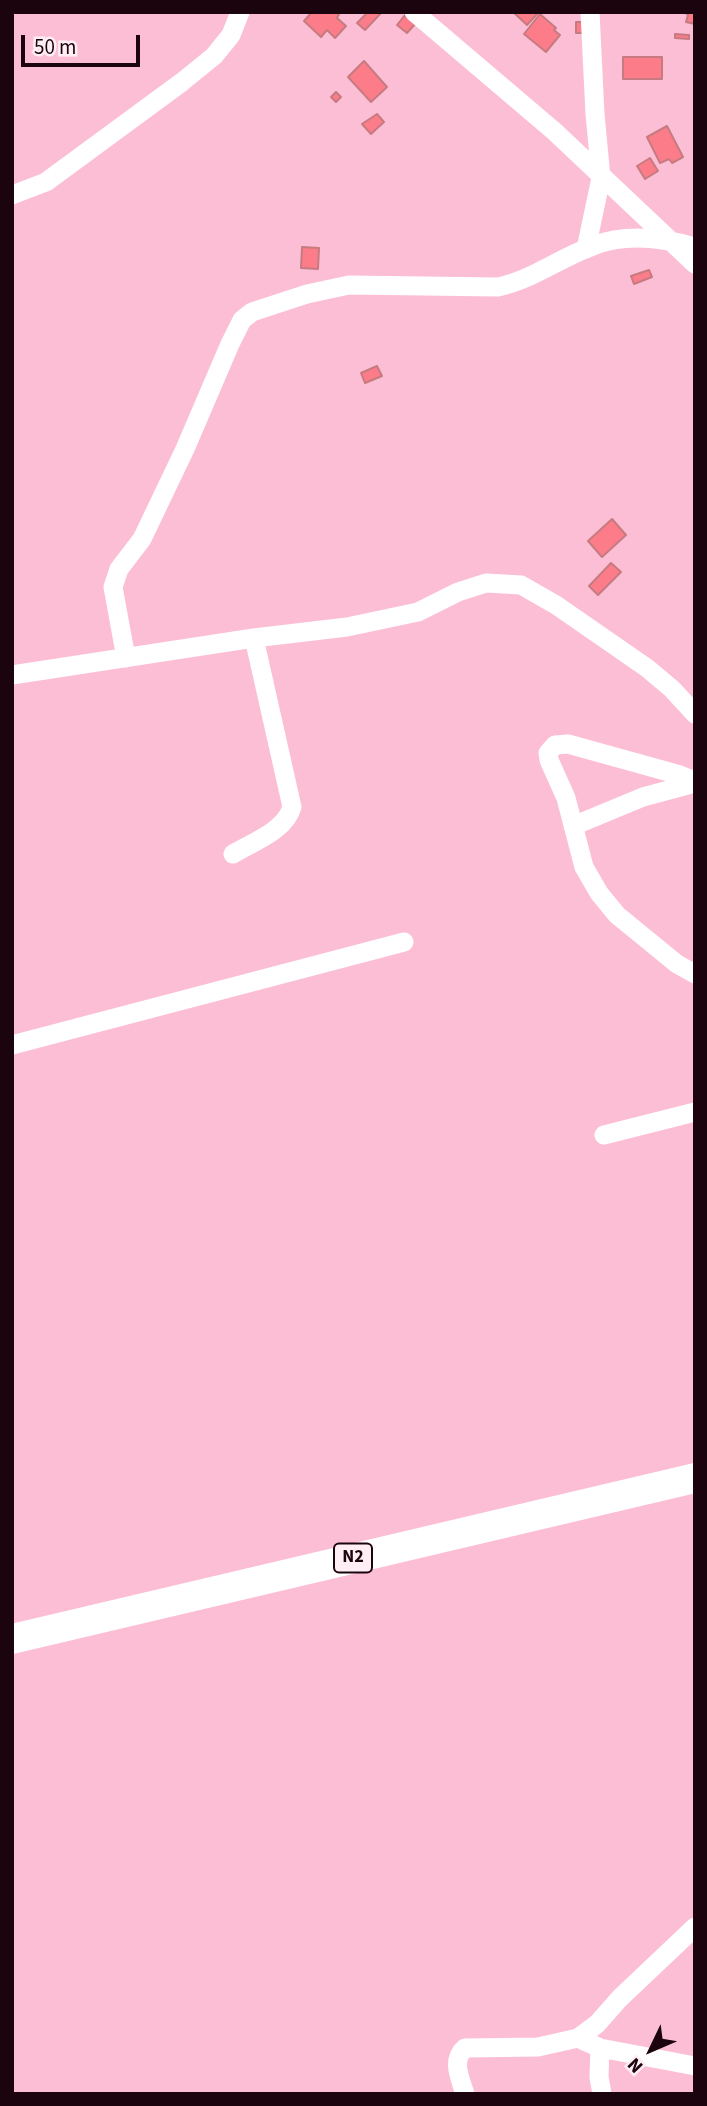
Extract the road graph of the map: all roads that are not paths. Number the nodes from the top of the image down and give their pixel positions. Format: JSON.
{"nodes":[{"id":1,"x":240,"y":12,"type":"edge"},
{"id":2,"x":414,"y":12,"type":"edge"},
{"id":3,"x":590,"y":12,"type":"edge"},
{"id":4,"x":601,"y":178,"type":"junction"},
{"id":5,"x":12,"y":195,"type":"edge"},
{"id":6,"x":667,"y":239,"type":"junction"},
{"id":7,"x":695,"y":247,"type":"edge"},
{"id":8,"x":586,"y":249,"type":"junction"},
{"id":9,"x":695,"y":264,"type":"edge"},
{"id":10,"x":254,"y":638,"type":"junction"},
{"id":11,"x":126,"y":657,"type":"junction"},
{"id":12,"x":12,"y":675,"type":"edge"},
{"id":13,"x":695,"y":714,"type":"edge"},
{"id":14,"x":695,"y":782,"type":"edge"},
{"id":15,"x":573,"y":826,"type":"junction"},
{"id":16,"x":233,"y":854,"type":"dead end"},
{"id":17,"x":404,"y":942,"type":"dead end"},
{"id":18,"x":695,"y":974,"type":"edge"},
{"id":19,"x":12,"y":1045,"type":"edge"},
{"id":20,"x":695,"y":1112,"type":"edge"},
{"id":21,"x":604,"y":1135,"type":"dead end"},
{"id":22,"x":695,"y":1478,"type":"edge"},
{"id":23,"x":12,"y":1639,"type":"edge"},
{"id":24,"x":695,"y":1927,"type":"edge"},
{"id":25,"x":578,"y":2038,"type":"junction"},
{"id":26,"x":600,"y":2048,"type":"junction"},
{"id":27,"x":695,"y":2066,"type":"edge"},
{"id":28,"x":465,"y":2094,"type":"edge"},
{"id":29,"x":602,"y":2094,"type":"edge"}],
"edges":[{"from":1,"to":5,"type":"street"},
{"from":2,"to":4,"type":"street"},
{"from":3,"to":4,"type":"street"},
{"from":4,"to":6,"type":"street"},
{"from":4,"to":8,"type":"street"},
{"from":6,"to":7,"type":"street"},
{"from":6,"to":8,"type":"street"},
{"from":6,"to":9,"type":"street"},
{"from":8,"to":11,"type":"street"},
{"from":10,"to":11,"type":"street"},
{"from":10,"to":13,"type":"street"},
{"from":10,"to":16,"type":"street"},
{"from":11,"to":12,"type":"street"},
{"from":14,"to":15,"type":"street"},
{"from":14,"to":15,"type":"street"},
{"from":15,"to":18,"type":"street"},
{"from":17,"to":19,"type":"street"},
{"from":20,"to":21,"type":"street"},
{"from":22,"to":23,"type":"main road","number":"N2"},
{"from":24,"to":25,"type":"street"},
{"from":25,"to":26,"type":"street"},
{"from":25,"to":28,"type":"street"},
{"from":26,"to":27,"type":"street"},
{"from":26,"to":29,"type":"street"}]}
